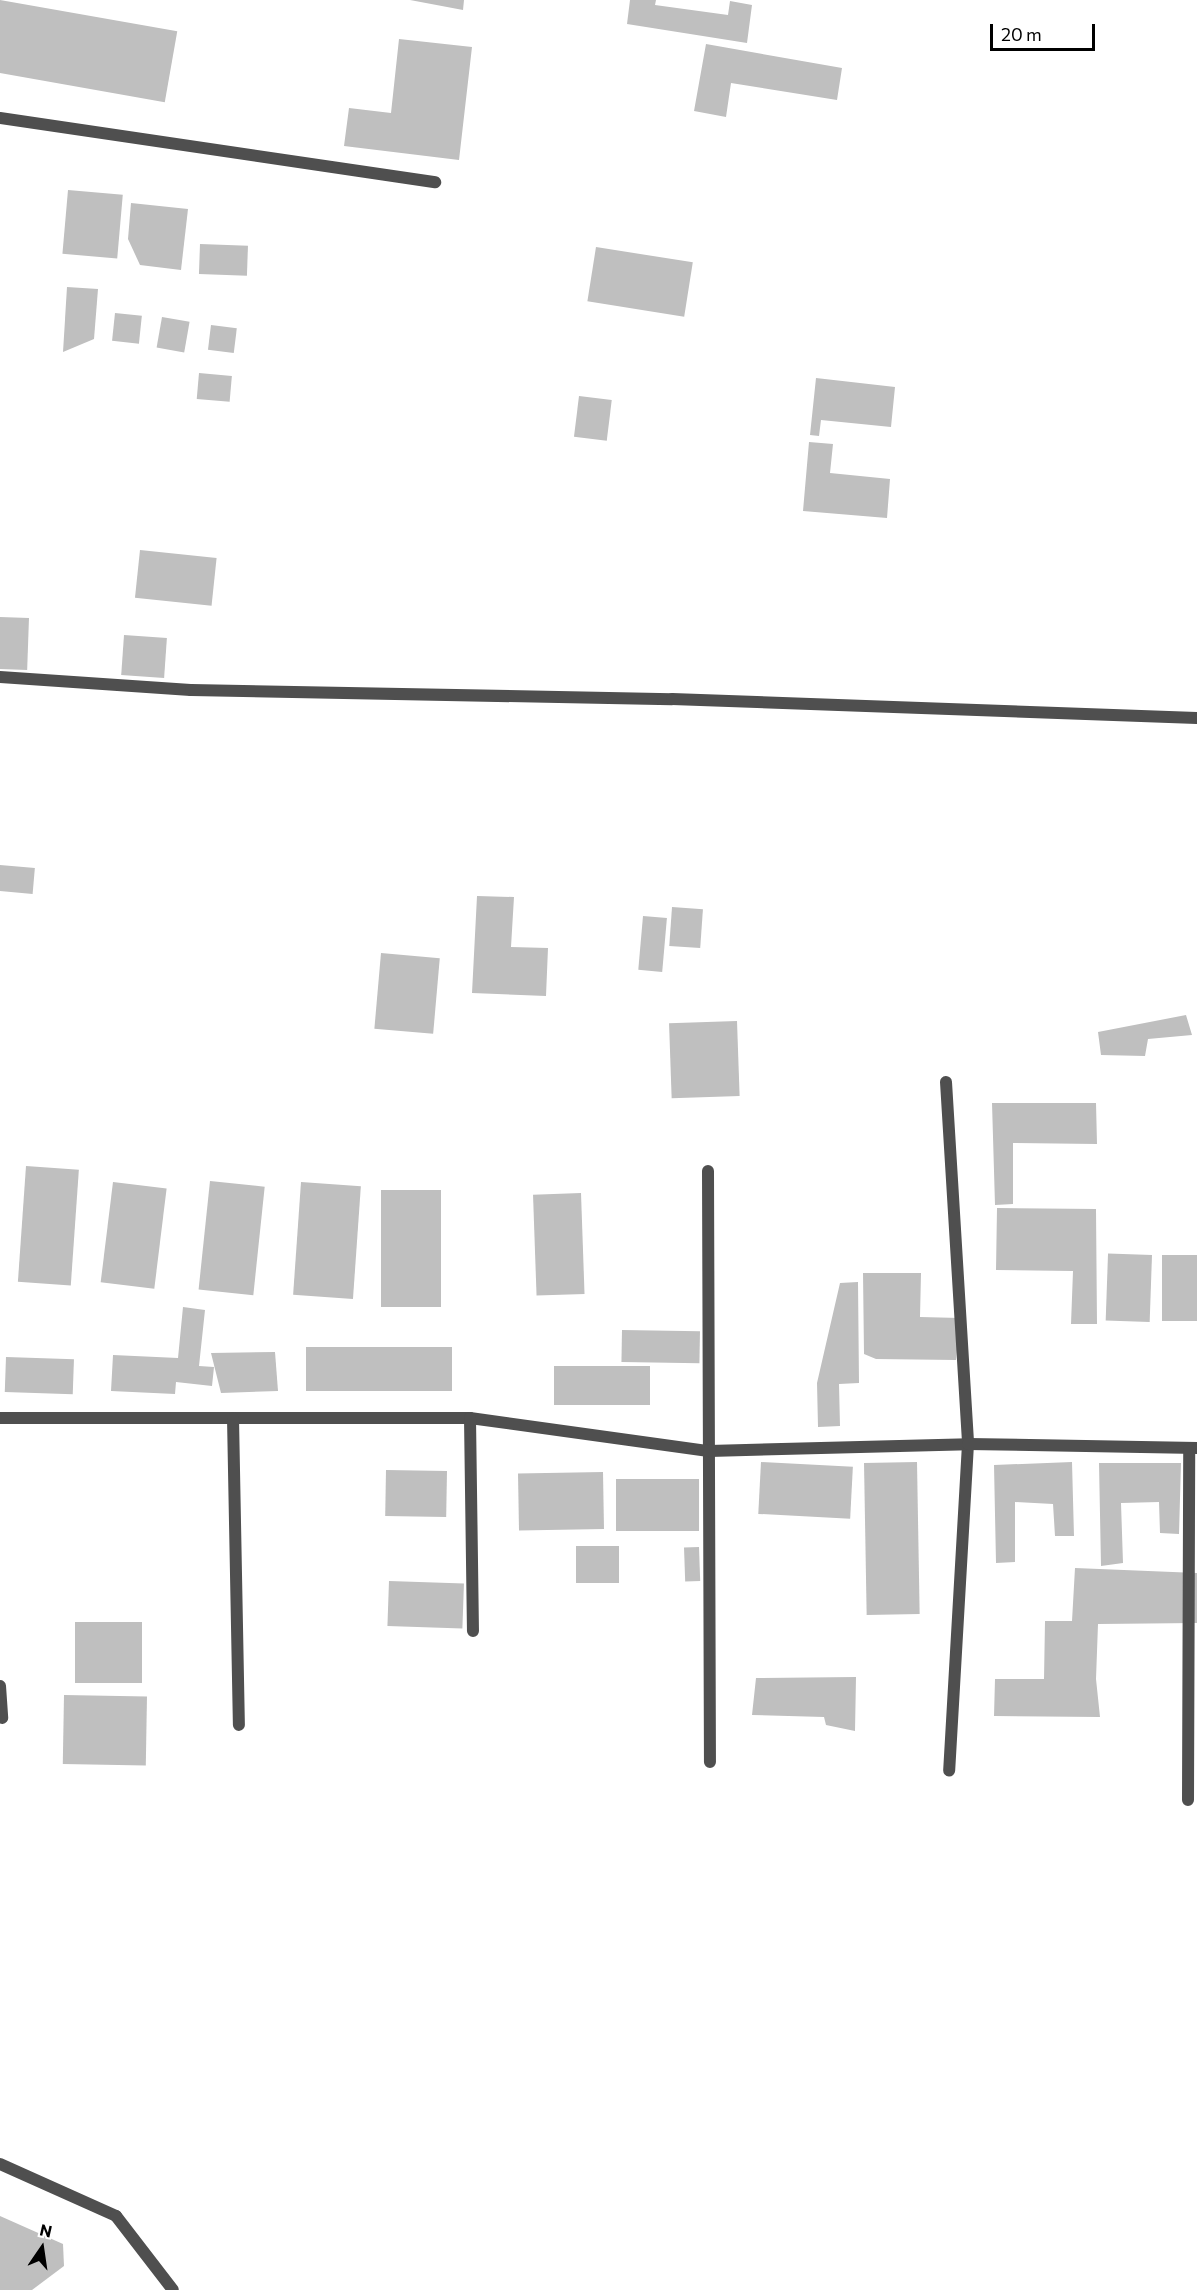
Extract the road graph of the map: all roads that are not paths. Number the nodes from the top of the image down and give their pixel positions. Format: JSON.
{"nodes":[{"id":1,"x":0,"y":118,"type":"edge"},
{"id":2,"x":435,"y":182,"type":"dead end"},
{"id":3,"x":0,"y":677,"type":"edge"},
{"id":4,"x":1197,"y":718,"type":"edge"},
{"id":5,"x":946,"y":1082,"type":"dead end"},
{"id":6,"x":708,"y":1171,"type":"dead end"},
{"id":7,"x":0,"y":1418,"type":"edge"},
{"id":8,"x":233,"y":1418,"type":"junction"},
{"id":9,"x":470,"y":1418,"type":"junction"},
{"id":10,"x":968,"y":1444,"type":"junction"},
{"id":11,"x":1193,"y":1448,"type":"edge"},
{"id":12,"x":709,"y":1451,"type":"junction"},
{"id":13,"x":473,"y":1632,"type":"dead end"},
{"id":14,"x":0,"y":1686,"type":"edge"},
{"id":15,"x":2,"y":1718,"type":"dead end"},
{"id":16,"x":239,"y":1725,"type":"dead end"},
{"id":17,"x":710,"y":1762,"type":"dead end"},
{"id":18,"x":950,"y":1770,"type":"dead end"},
{"id":19,"x":1188,"y":1800,"type":"dead end"},
{"id":20,"x":0,"y":2164,"type":"edge"},
{"id":21,"x":173,"y":2290,"type":"edge"}],
"edges":[{"from":1,"to":2,"type":"street"},
{"from":3,"to":4,"type":"street"},
{"from":5,"to":10,"type":"street"},
{"from":6,"to":12,"type":"street"},
{"from":7,"to":8,"type":"street"},
{"from":8,"to":9,"type":"street"},
{"from":8,"to":16,"type":"street"},
{"from":9,"to":12,"type":"street"},
{"from":9,"to":13,"type":"street"},
{"from":10,"to":11,"type":"street"},
{"from":10,"to":12,"type":"street"},
{"from":10,"to":18,"type":"street"},
{"from":11,"to":19,"type":"street"},
{"from":12,"to":17,"type":"street"},
{"from":14,"to":15,"type":"street"},
{"from":20,"to":21,"type":"street"}]}
